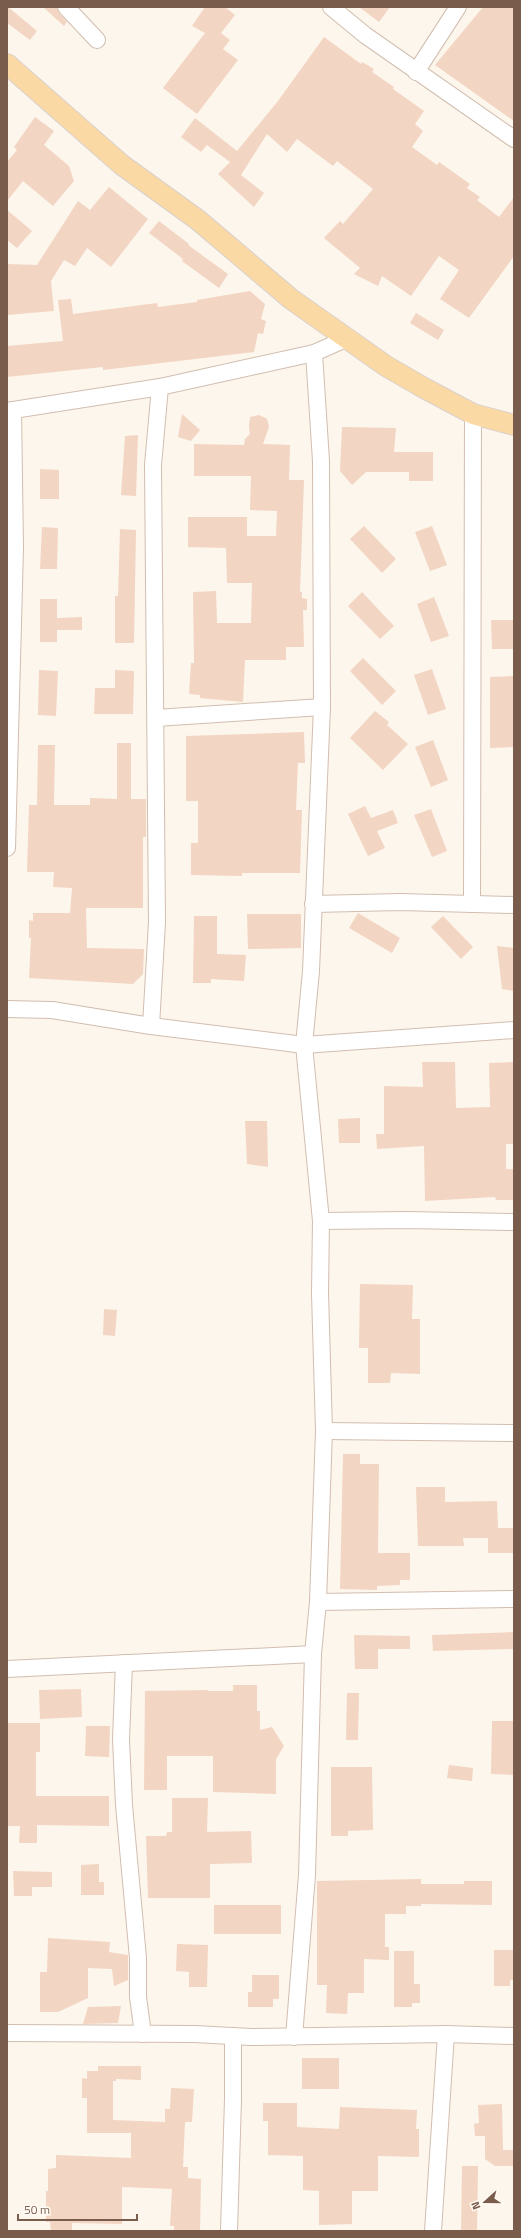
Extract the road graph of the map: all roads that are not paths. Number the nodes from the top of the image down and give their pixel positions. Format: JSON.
{"nodes":[{"id":1,"x":66,"y":7,"type":"edge"},
{"id":2,"x":331,"y":7,"type":"edge"},
{"id":3,"x":458,"y":7,"type":"edge"},
{"id":4,"x":97,"y":40,"type":"dead end"},
{"id":5,"x":7,"y":64,"type":"edge"},
{"id":6,"x":416,"y":72,"type":"junction"},
{"id":7,"x":514,"y":139,"type":"edge"},
{"id":8,"x":348,"y":338,"type":"junction"},
{"id":9,"x":314,"y":353,"type":"junction"},
{"id":10,"x":160,"y":387,"type":"junction"},
{"id":11,"x":10,"y":411,"type":"edge"},
{"id":12,"x":472,"y":414,"type":"junction"},
{"id":13,"x":514,"y":425,"type":"edge"},
{"id":14,"x":322,"y":707,"type":"junction"},
{"id":15,"x":156,"y":718,"type":"junction"},
{"id":16,"x":7,"y":848,"type":"edge"},
{"id":17,"x":313,"y":904,"type":"junction"},
{"id":18,"x":472,"y":904,"type":"junction"},
{"id":19,"x":514,"y":905,"type":"edge"},
{"id":20,"x":7,"y":1009,"type":"edge"},
{"id":21,"x":151,"y":1026,"type":"junction"},
{"id":22,"x":514,"y":1030,"type":"edge"},
{"id":23,"x":304,"y":1045,"type":"junction"},
{"id":24,"x":321,"y":1221,"type":"junction"},
{"id":25,"x":514,"y":1222,"type":"edge"},
{"id":26,"x":324,"y":1431,"type":"junction"},
{"id":27,"x":514,"y":1433,"type":"edge"},
{"id":28,"x":514,"y":1599,"type":"edge"},
{"id":29,"x":318,"y":1602,"type":"junction"},
{"id":30,"x":313,"y":1654,"type":"junction"},
{"id":31,"x":124,"y":1663,"type":"junction"},
{"id":32,"x":7,"y":1668,"type":"edge"},
{"id":33,"x":7,"y":2033,"type":"edge"},
{"id":34,"x":143,"y":2034,"type":"junction"},
{"id":35,"x":446,"y":2034,"type":"junction"},
{"id":36,"x":233,"y":2036,"type":"junction"},
{"id":37,"x":514,"y":2036,"type":"edge"},
{"id":38,"x":294,"y":2037,"type":"junction"},
{"id":39,"x":229,"y":2231,"type":"edge"},
{"id":40,"x":433,"y":2231,"type":"edge"}],
"edges":[{"from":1,"to":4,"type":"street"},
{"from":2,"to":6,"type":"street"},
{"from":3,"to":6,"type":"street"},
{"from":5,"to":8,"type":"main road"},
{"from":6,"to":7,"type":"street"},
{"from":8,"to":9,"type":"street"},
{"from":8,"to":12,"type":"main road"},
{"from":9,"to":10,"type":"street"},
{"from":9,"to":14,"type":"street"},
{"from":10,"to":11,"type":"street"},
{"from":10,"to":15,"type":"street"},
{"from":11,"to":16,"type":"street"},
{"from":12,"to":13,"type":"main road"},
{"from":12,"to":18,"type":"street"},
{"from":14,"to":15,"type":"street"},
{"from":14,"to":17,"type":"street"},
{"from":15,"to":21,"type":"street"},
{"from":17,"to":18,"type":"street"},
{"from":17,"to":23,"type":"street"},
{"from":18,"to":19,"type":"street"},
{"from":20,"to":21,"type":"street"},
{"from":21,"to":23,"type":"street"},
{"from":22,"to":23,"type":"street"},
{"from":23,"to":24,"type":"street"},
{"from":24,"to":25,"type":"street"},
{"from":24,"to":26,"type":"street"},
{"from":26,"to":27,"type":"street"},
{"from":26,"to":29,"type":"street"},
{"from":28,"to":29,"type":"street"},
{"from":29,"to":30,"type":"street"},
{"from":30,"to":31,"type":"street"},
{"from":30,"to":38,"type":"street"},
{"from":31,"to":32,"type":"street"},
{"from":31,"to":34,"type":"street"},
{"from":33,"to":34,"type":"street"},
{"from":34,"to":36,"type":"street"},
{"from":35,"to":37,"type":"street"},
{"from":35,"to":38,"type":"street"},
{"from":35,"to":40,"type":"street"},
{"from":36,"to":38,"type":"street"},
{"from":36,"to":39,"type":"street"}]}
